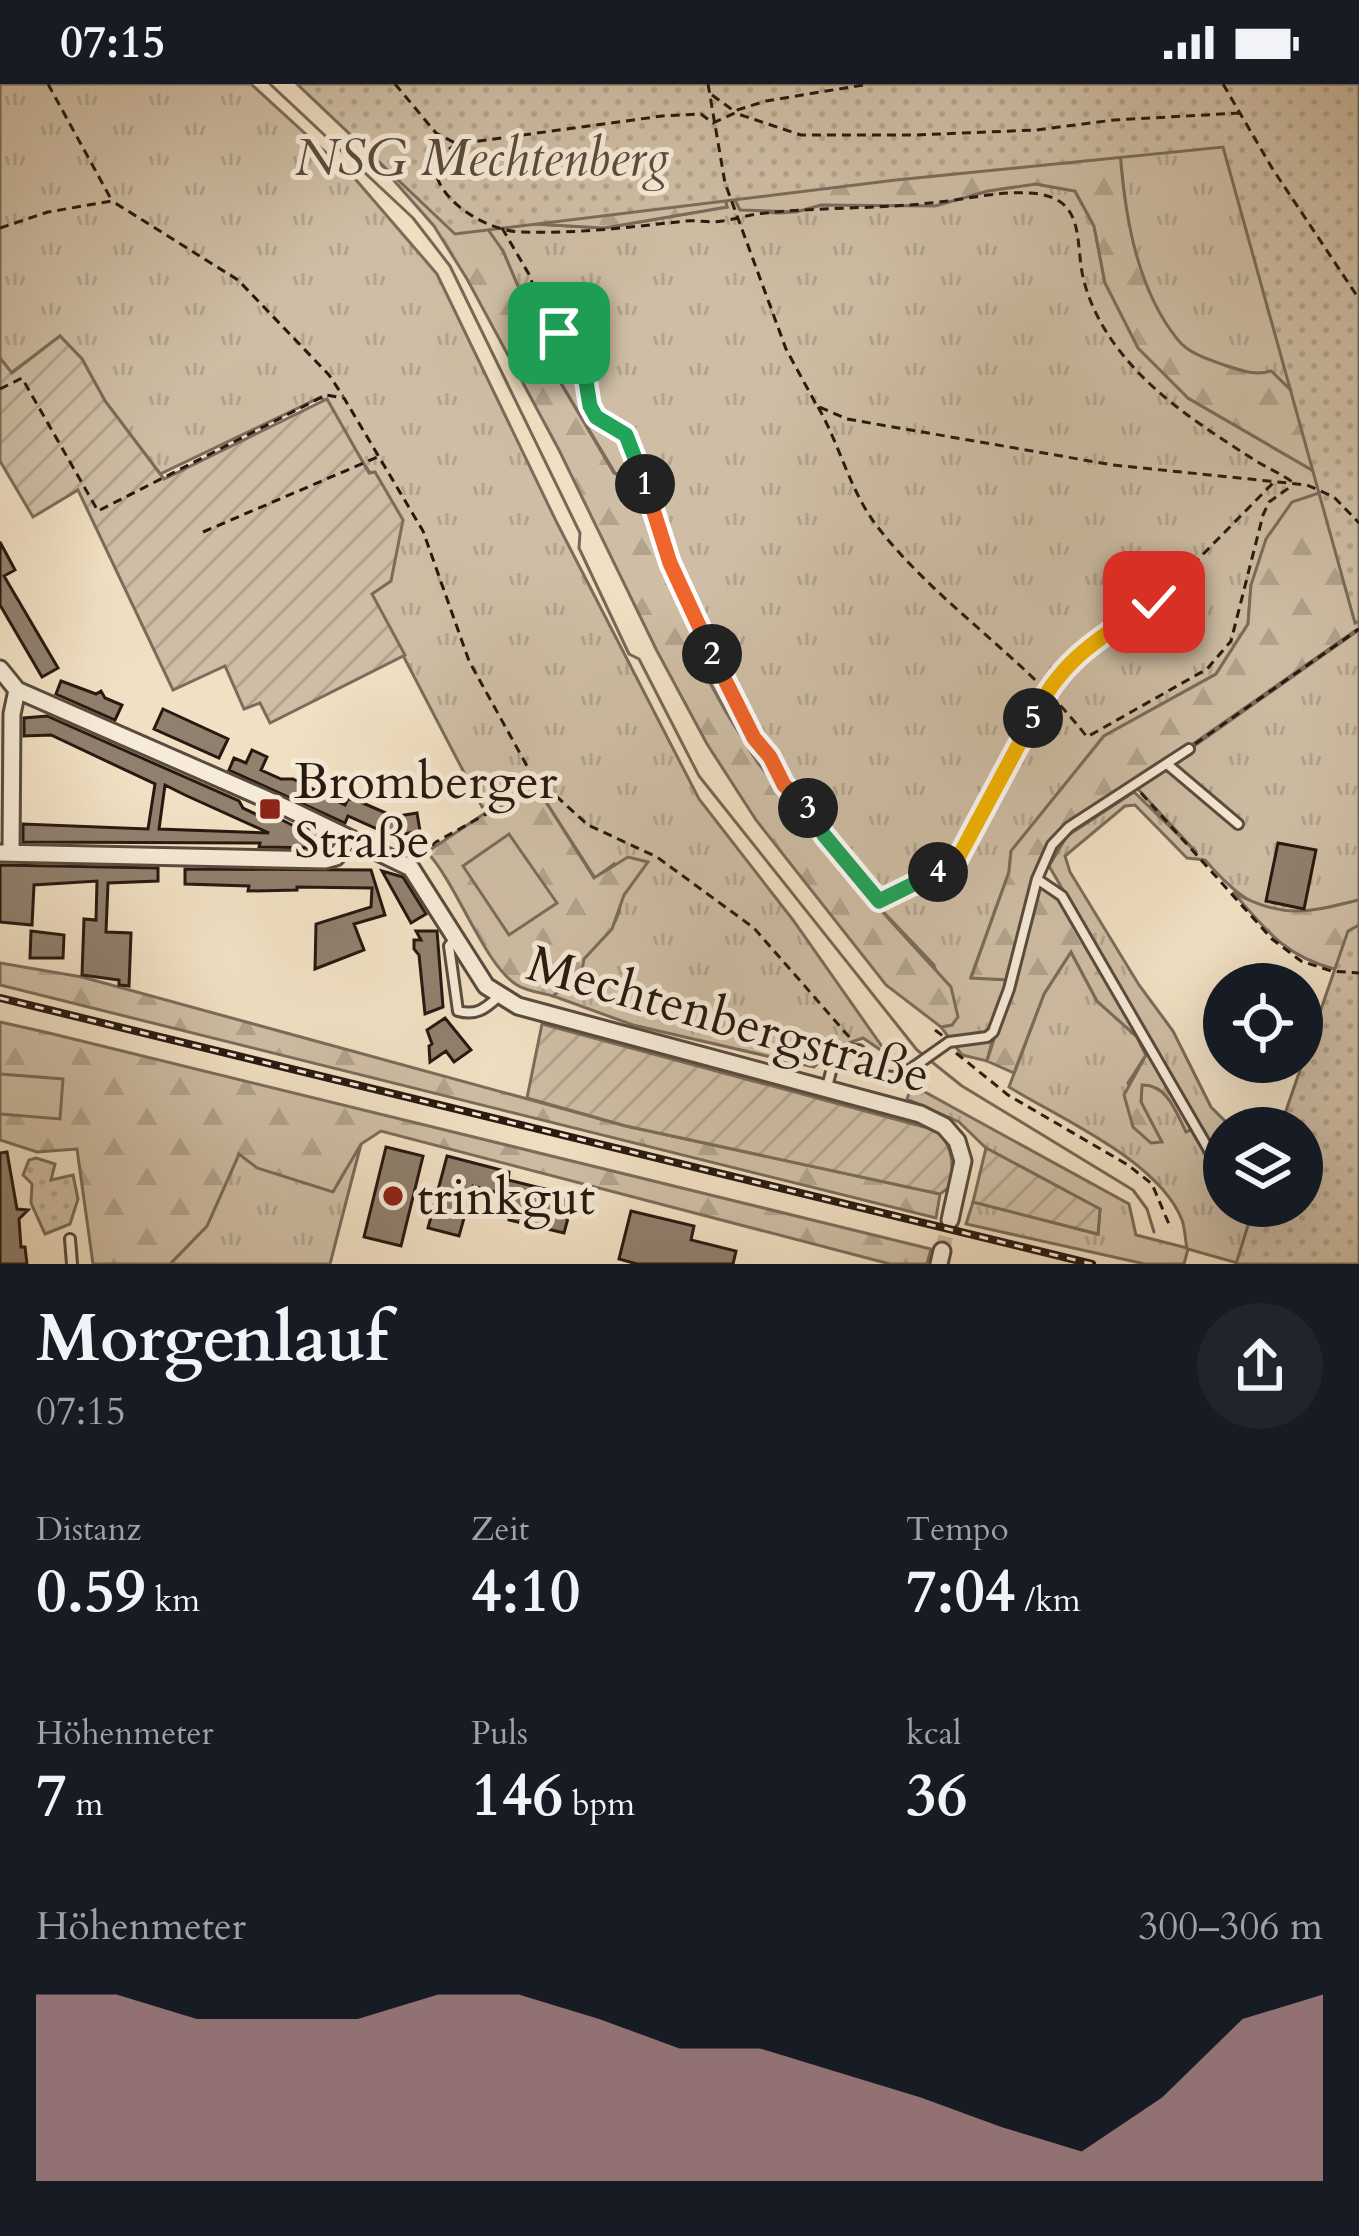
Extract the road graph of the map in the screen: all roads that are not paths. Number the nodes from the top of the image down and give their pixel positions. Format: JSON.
{"nodes":[{"id":1,"x":0,"y":669,"type":"edge"},
{"id":2,"x":16,"y":690,"type":"junction"},
{"id":3,"x":1189,"y":748,"type":"road end"},
{"id":4,"x":1167,"y":764,"type":"junction"},
{"id":5,"x":1238,"y":824,"type":"dead end"},
{"id":6,"x":349,"y":838,"type":"junction"},
{"id":7,"x":6,"y":853,"type":"edge"},
{"id":8,"x":1037,"y":879,"type":"junction"},
{"id":9,"x":456,"y":937,"type":"junction"},
{"id":10,"x":499,"y":996,"type":"junction"},
{"id":11,"x":827,"y":1088,"type":"junction"},
{"id":12,"x":1203,"y":1140,"type":"edge"},
{"id":13,"x":950,"y":1220,"type":"tunnel mouth"},
{"id":14,"x":70,"y":1239,"type":"dead end"},
{"id":15,"x":72,"y":1264,"type":"edge"}],
"edges":[{"from":1,"to":2,"type":"street"},
{"from":2,"to":6,"type":"street"},
{"from":2,"to":7,"type":"street"},
{"from":3,"to":4,"type":"lane"},
{"from":4,"to":5,"type":"lane"},
{"from":4,"to":8,"type":"lane"},
{"from":6,"to":7,"type":"street"},
{"from":6,"to":9,"type":"street","name":"Mechtenbergstraße"},
{"from":8,"to":11,"type":"lane"},
{"from":8,"to":12,"type":"lane"},
{"from":9,"to":10,"type":"street","name":"Mechtenbergstraße"},
{"from":9,"to":10,"type":"lane"},
{"from":10,"to":11,"type":"street","name":"Mechtenbergstraße"},
{"from":11,"to":13,"type":"street","name":"Mechtenbergstraße"},
{"from":14,"to":15,"type":"lane"}]}
